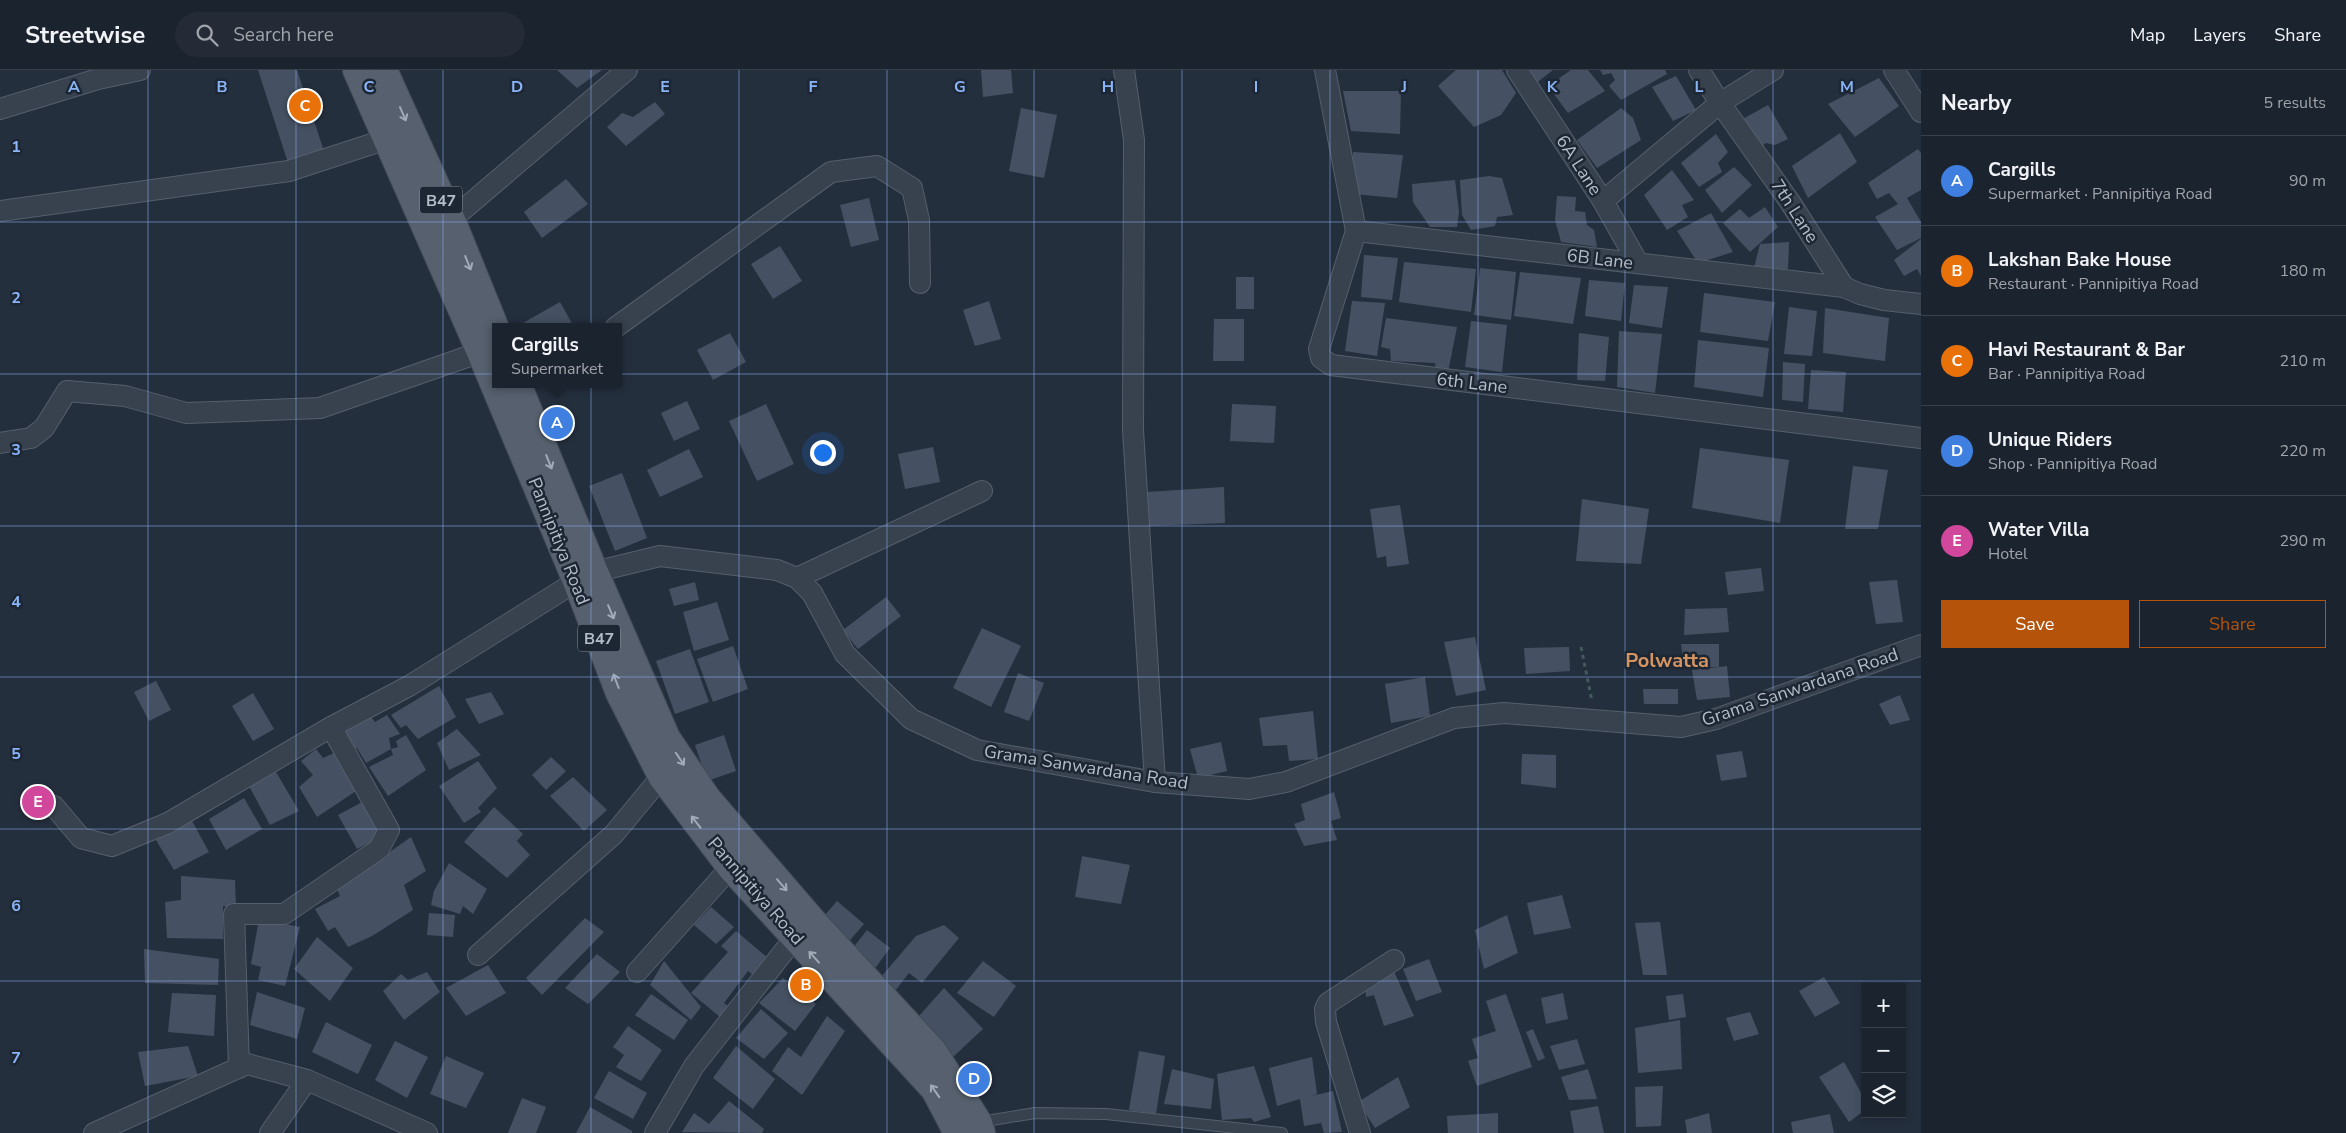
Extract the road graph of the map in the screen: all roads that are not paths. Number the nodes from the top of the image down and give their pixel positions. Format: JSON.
{"nodes":[{"id":1,"x":140,"y":70,"type":"edge"},
{"id":2,"x":357,"y":70,"type":"edge"},
{"id":3,"x":383,"y":70,"type":"edge"},
{"id":4,"x":627,"y":70,"type":"edge"},
{"id":5,"x":1124,"y":70,"type":"edge"},
{"id":6,"x":1326,"y":70,"type":"edge"},
{"id":7,"x":1517,"y":70,"type":"edge"},
{"id":8,"x":1699,"y":70,"type":"edge"},
{"id":9,"x":1773,"y":70,"type":"edge"},
{"id":10,"x":1894,"y":70,"type":"edge"},
{"id":11,"x":1720,"y":103,"type":"junction"},
{"id":12,"x":0,"y":109,"type":"edge"},
{"id":13,"x":1921,"y":112,"type":"edge"},
{"id":14,"x":387,"y":139,"type":"junction"},
{"id":15,"x":1603,"y":201,"type":"junction"},
{"id":16,"x":0,"y":211,"type":"edge"},
{"id":17,"x":451,"y":220,"type":"junction"},
{"id":18,"x":1356,"y":232,"type":"junction"},
{"id":19,"x":1638,"y":263,"type":"junction"},
{"id":20,"x":920,"y":283,"type":"dead end"},
{"id":21,"x":1844,"y":288,"type":"junction"},
{"id":22,"x":1921,"y":304,"type":"edge"},
{"id":23,"x":622,"y":323,"type":"edge"},
{"id":24,"x":489,"y":341,"type":"edge"},
{"id":25,"x":508,"y":388,"type":"edge"},
{"id":26,"x":525,"y":388,"type":"edge"},
{"id":27,"x":1921,"y":438,"type":"edge"},
{"id":28,"x":0,"y":443,"type":"edge"},
{"id":29,"x":982,"y":490,"type":"dead end"},
{"id":30,"x":586,"y":577,"type":"junction"},
{"id":31,"x":796,"y":578,"type":"junction"},
{"id":32,"x":1921,"y":645,"type":"edge"},
{"id":33,"x":331,"y":727,"type":"junction"},
{"id":34,"x":662,"y":776,"type":"junction"},
{"id":35,"x":1155,"y":782,"type":"junction"},
{"id":36,"x":54,"y":806,"type":"dead end"},
{"id":37,"x":731,"y":867,"type":"junction"},
{"id":38,"x":796,"y":936,"type":"junction"},
{"id":39,"x":478,"y":955,"type":"dead end"},
{"id":40,"x":1394,"y":960,"type":"dead end"},
{"id":41,"x":637,"y":972,"type":"dead end"},
{"id":42,"x":239,"y":1068,"type":"junction"},
{"id":43,"x":307,"y":1080,"type":"junction"},
{"id":44,"x":972,"y":1130,"type":"edge"},
{"id":45,"x":94,"y":1133,"type":"edge"},
{"id":46,"x":270,"y":1133,"type":"edge"},
{"id":47,"x":427,"y":1133,"type":"edge"},
{"id":48,"x":656,"y":1133,"type":"edge"},
{"id":49,"x":1282,"y":1133,"type":"edge"},
{"id":50,"x":1360,"y":1133,"type":"edge"}],
"edges":[{"from":1,"to":12,"type":"street"},
{"from":2,"to":14,"type":"main road","name":"Pannipitiya Road","number":"B47"},
{"from":3,"to":17,"type":"main road","name":"Pannipitiya Road","number":"B47","one_way":true},
{"from":4,"to":17,"type":"street"},
{"from":5,"to":35,"type":"street"},
{"from":6,"to":18,"type":"street","name":"6th Lane"},
{"from":7,"to":15,"type":"street","name":"6A Lane"},
{"from":8,"to":11,"type":"street","name":"7th Lane"},
{"from":9,"to":11,"type":"street"},
{"from":10,"to":13,"type":"street"},
{"from":11,"to":15,"type":"street"},
{"from":11,"to":21,"type":"street","name":"7th Lane"},
{"from":14,"to":16,"type":"street"},
{"from":14,"to":24,"type":"main road","name":"Pannipitiya Road","number":"B47"},
{"from":15,"to":19,"type":"street","name":"6A Lane"},
{"from":17,"to":24,"type":"main road","name":"Pannipitiya Road","number":"B47","one_way":true},
{"from":18,"to":19,"type":"street","name":"6B Lane"},
{"from":18,"to":27,"type":"street","name":"6th Lane"},
{"from":19,"to":21,"type":"street","name":"6B Lane"},
{"from":20,"to":23,"type":"street"},
{"from":21,"to":22,"type":"street"},
{"from":24,"to":28,"type":"street"},
{"from":25,"to":30,"type":"main road","name":"Pannipitiya Road","number":"B47"},
{"from":26,"to":30,"type":"main road","name":"Pannipitiya Road","number":"B47","one_way":true},
{"from":29,"to":31,"type":"street"},
{"from":30,"to":31,"type":"street","name":"Grama Sanwardana Road"},
{"from":30,"to":33,"type":"street","name":"Grama Sanwardana Road"},
{"from":34,"to":30,"type":"main road","name":"Pannipitiya Road","number":"B47","one_way":true},
{"from":30,"to":44,"type":"main road","name":"Pannipitiya Road","number":"B47","one_way":true},
{"from":31,"to":35,"type":"street","name":"Grama Sanwardana Road"},
{"from":32,"to":35,"type":"street","name":"Grama Sanwardana Road"},
{"from":33,"to":36,"type":"street","name":"Grama Sanwardana Road"},
{"from":33,"to":42,"type":"street"},
{"from":37,"to":34,"type":"main road","name":"Pannipitiya Road","number":"B47","one_way":true},
{"from":34,"to":39,"type":"street"},
{"from":37,"to":38,"type":"main road","name":"Pannipitiya Road","number":"B47"},
{"from":37,"to":41,"type":"street"},
{"from":44,"to":38,"type":"main road","name":"Pannipitiya Road","number":"B47","one_way":true},
{"from":38,"to":48,"type":"street"},
{"from":40,"to":50,"type":"street"},
{"from":42,"to":43,"type":"street"},
{"from":42,"to":45,"type":"street"},
{"from":43,"to":46,"type":"street"},
{"from":43,"to":47,"type":"street"},
{"from":44,"to":49,"type":"lane"}]}
